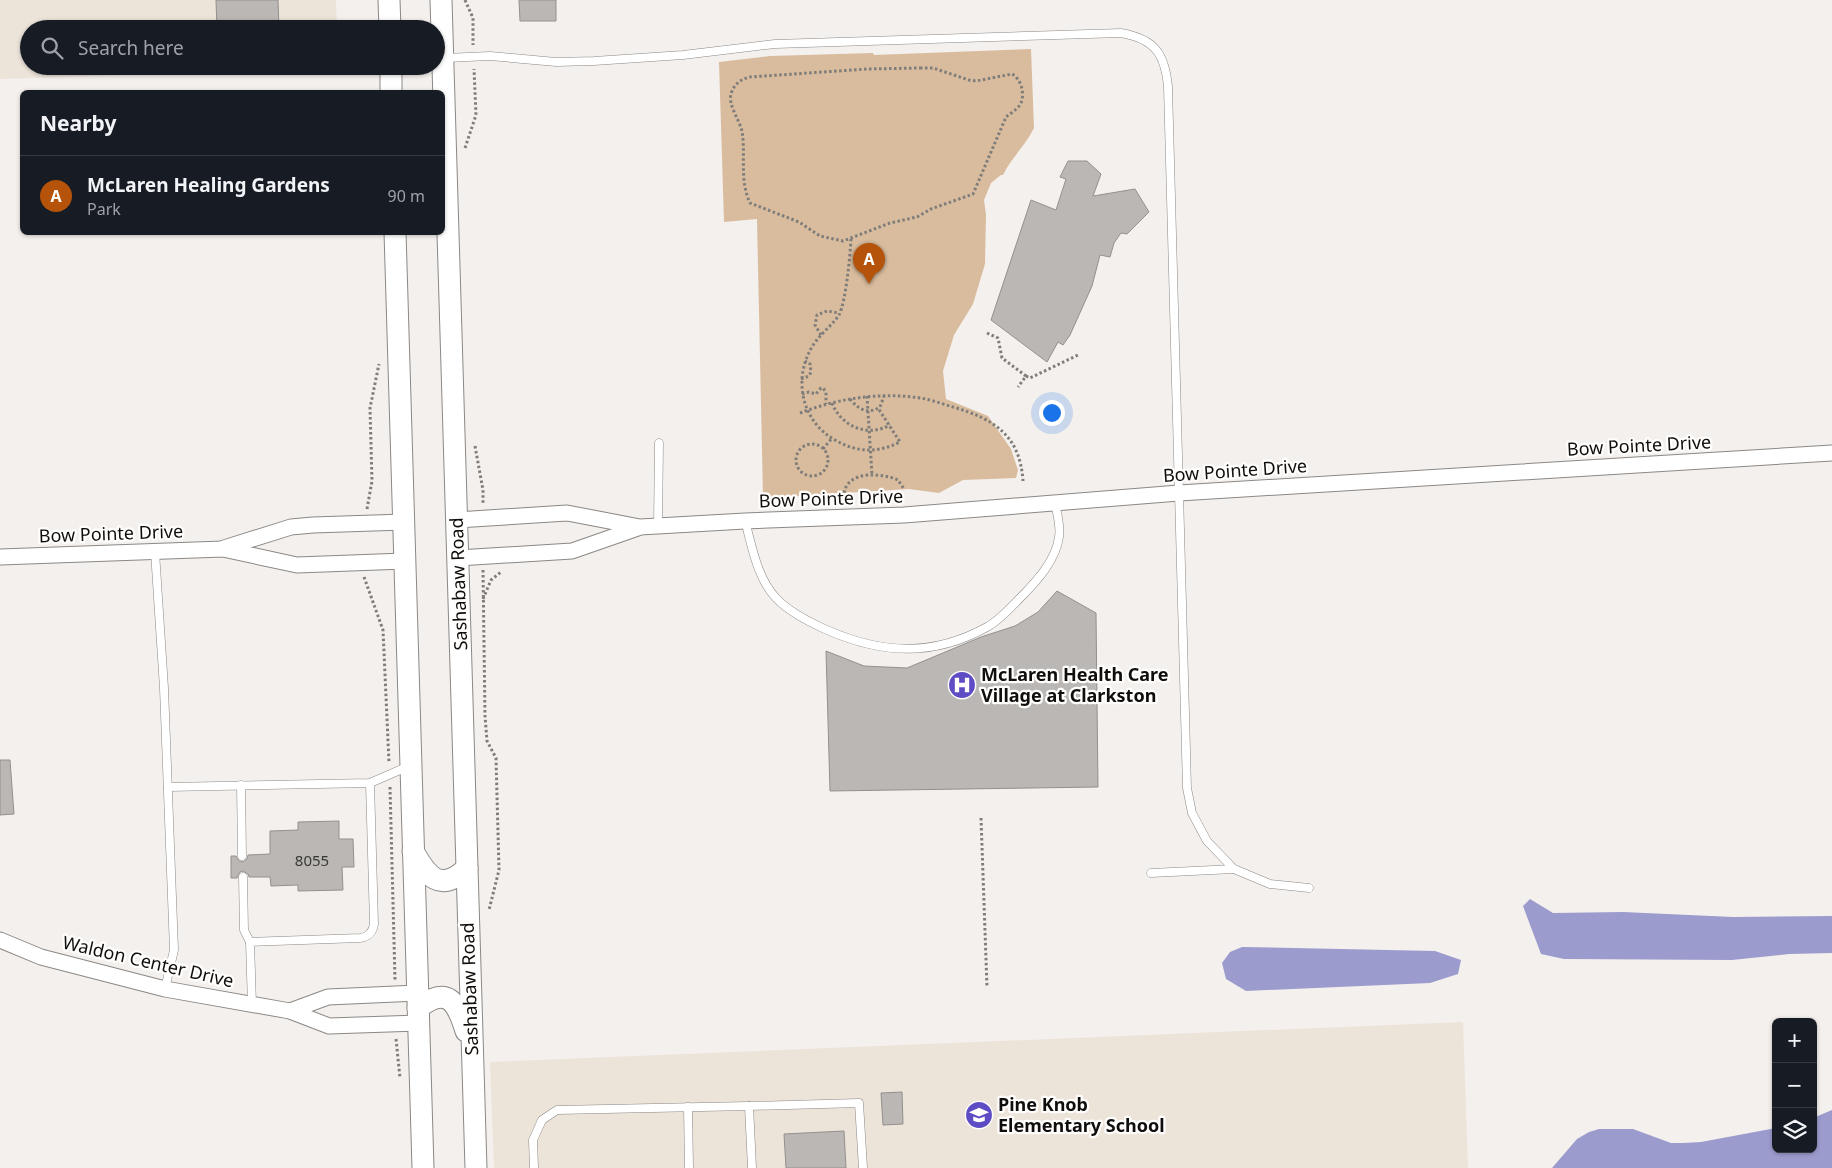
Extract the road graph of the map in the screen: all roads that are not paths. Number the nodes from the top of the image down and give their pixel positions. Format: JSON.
{"nodes":[{"id":1,"x":389,"y":0,"type":"edge"},
{"id":2,"x":441,"y":0,"type":"edge"},
{"id":3,"x":390,"y":20,"type":"edge"},
{"id":4,"x":441,"y":20,"type":"edge"},
{"id":5,"x":445,"y":58,"type":"edge"},
{"id":6,"x":391,"y":75,"type":"edge"},
{"id":7,"x":440,"y":75,"type":"edge"},
{"id":8,"x":391,"y":90,"type":"edge"},
{"id":9,"x":441,"y":90,"type":"edge"},
{"id":10,"x":445,"y":232,"type":"edge"},
{"id":11,"x":395,"y":235,"type":"edge"},
{"id":12,"x":659,"y":443,"type":"dead end"},
{"id":13,"x":1832,"y":453,"type":"edge"},
{"id":14,"x":1178,"y":493,"type":"junction"},
{"id":15,"x":1055,"y":503,"type":"junction"},
{"id":16,"x":457,"y":520,"type":"junction"},
{"id":17,"x":745,"y":521,"type":"junction"},
{"id":18,"x":404,"y":522,"type":"junction"},
{"id":19,"x":658,"y":526,"type":"junction"},
{"id":20,"x":640,"y":528,"type":"junction"},
{"id":21,"x":223,"y":549,"type":"junction"},
{"id":22,"x":155,"y":552,"type":"junction"},
{"id":23,"x":0,"y":557,"type":"edge"},
{"id":24,"x":458,"y":558,"type":"junction"},
{"id":25,"x":405,"y":562,"type":"junction"},
{"id":26,"x":411,"y":765,"type":"junction"},
{"id":27,"x":370,"y":782,"type":"junction"},
{"id":28,"x":241,"y":785,"type":"junction"},
{"id":29,"x":168,"y":787,"type":"junction"},
{"id":30,"x":413,"y":851,"type":"junction"},
{"id":31,"x":242,"y":856,"type":"dead end"},
{"id":32,"x":467,"y":868,"type":"junction"},
{"id":33,"x":1234,"y":869,"type":"junction"},
{"id":34,"x":1150,"y":873,"type":"dead end"},
{"id":35,"x":243,"y":878,"type":"dead end"},
{"id":36,"x":1309,"y":888,"type":"dead end"},
{"id":37,"x":0,"y":940,"type":"edge"},
{"id":38,"x":250,"y":942,"type":"junction"},
{"id":39,"x":165,"y":989,"type":"junction"},
{"id":40,"x":252,"y":1005,"type":"junction"},
{"id":41,"x":418,"y":1008,"type":"junction"},
{"id":42,"x":290,"y":1011,"type":"junction"},
{"id":43,"x":472,"y":1050,"type":"junction"},
{"id":44,"x":749,"y":1106,"type":"junction"},
{"id":45,"x":688,"y":1107,"type":"junction"},
{"id":46,"x":423,"y":1168,"type":"edge"},
{"id":47,"x":476,"y":1168,"type":"edge"},
{"id":48,"x":534,"y":1168,"type":"edge"},
{"id":49,"x":689,"y":1168,"type":"edge"},
{"id":50,"x":752,"y":1168,"type":"edge"},
{"id":51,"x":863,"y":1168,"type":"edge"}],
"edges":[{"from":1,"to":3,"type":"main road"},
{"from":2,"to":4,"type":"main road","name":"Sashabaw Road"},
{"from":5,"to":14,"type":"lane"},
{"from":6,"to":8,"type":"main road"},
{"from":7,"to":9,"type":"main road","name":"Sashabaw Road"},
{"from":10,"to":16,"type":"main road","name":"Sashabaw Road"},
{"from":11,"to":18,"type":"main road"},
{"from":12,"to":19,"type":"lane"},
{"from":13,"to":14,"type":"street","name":"Bow Pointe Drive"},
{"from":14,"to":15,"type":"street","name":"Bow Pointe Drive"},
{"from":14,"to":33,"type":"lane"},
{"from":15,"to":17,"type":"street","name":"Bow Pointe Drive"},
{"from":15,"to":17,"type":"lane"},
{"from":16,"to":20,"type":"street","name":"Bow Pointe Drive"},
{"from":16,"to":24,"type":"main road","name":"Sashabaw Road"},
{"from":17,"to":19,"type":"street","name":"Bow Pointe Drive"},
{"from":18,"to":21,"type":"street","name":"Bow Pointe Drive"},
{"from":18,"to":25,"type":"main road"},
{"from":19,"to":20,"type":"street","name":"Bow Pointe Drive"},
{"from":20,"to":24,"type":"street","name":"Bow Pointe Drive"},
{"from":21,"to":22,"type":"street","name":"Bow Pointe Drive"},
{"from":21,"to":25,"type":"street","name":"Bow Pointe Drive"},
{"from":22,"to":23,"type":"street","name":"Bow Pointe Drive"},
{"from":22,"to":29,"type":"lane"},
{"from":24,"to":32,"type":"main road","name":"Sashabaw Road"},
{"from":25,"to":26,"type":"main road"},
{"from":26,"to":27,"type":"lane"},
{"from":26,"to":30,"type":"main road"},
{"from":27,"to":28,"type":"lane"},
{"from":27,"to":38,"type":"lane"},
{"from":28,"to":29,"type":"lane"},
{"from":28,"to":31,"type":"lane"},
{"from":29,"to":39,"type":"lane"},
{"from":30,"to":32,"type":"main road"},
{"from":30,"to":41,"type":"main road"},
{"from":32,"to":43,"type":"main road","name":"Sashabaw Road"},
{"from":33,"to":34,"type":"lane"},
{"from":33,"to":36,"type":"lane"},
{"from":35,"to":38,"type":"lane"},
{"from":37,"to":39,"type":"street","name":"Waldon Center Drive"},
{"from":38,"to":40,"type":"lane"},
{"from":39,"to":40,"type":"street","name":"Waldon Center Drive"},
{"from":40,"to":42,"type":"street","name":"Waldon Center Drive"},
{"from":41,"to":42,"type":"street","name":"Waldon Center Drive"},
{"from":41,"to":42,"type":"street","name":"Waldon Center Drive"},
{"from":41,"to":43,"type":"main road"},
{"from":41,"to":46,"type":"main road"},
{"from":43,"to":47,"type":"main road","name":"Sashabaw Road"},
{"from":44,"to":45,"type":"lane"},
{"from":44,"to":50,"type":"lane"},
{"from":44,"to":51,"type":"lane"},
{"from":45,"to":48,"type":"lane"},
{"from":45,"to":49,"type":"lane"}]}
